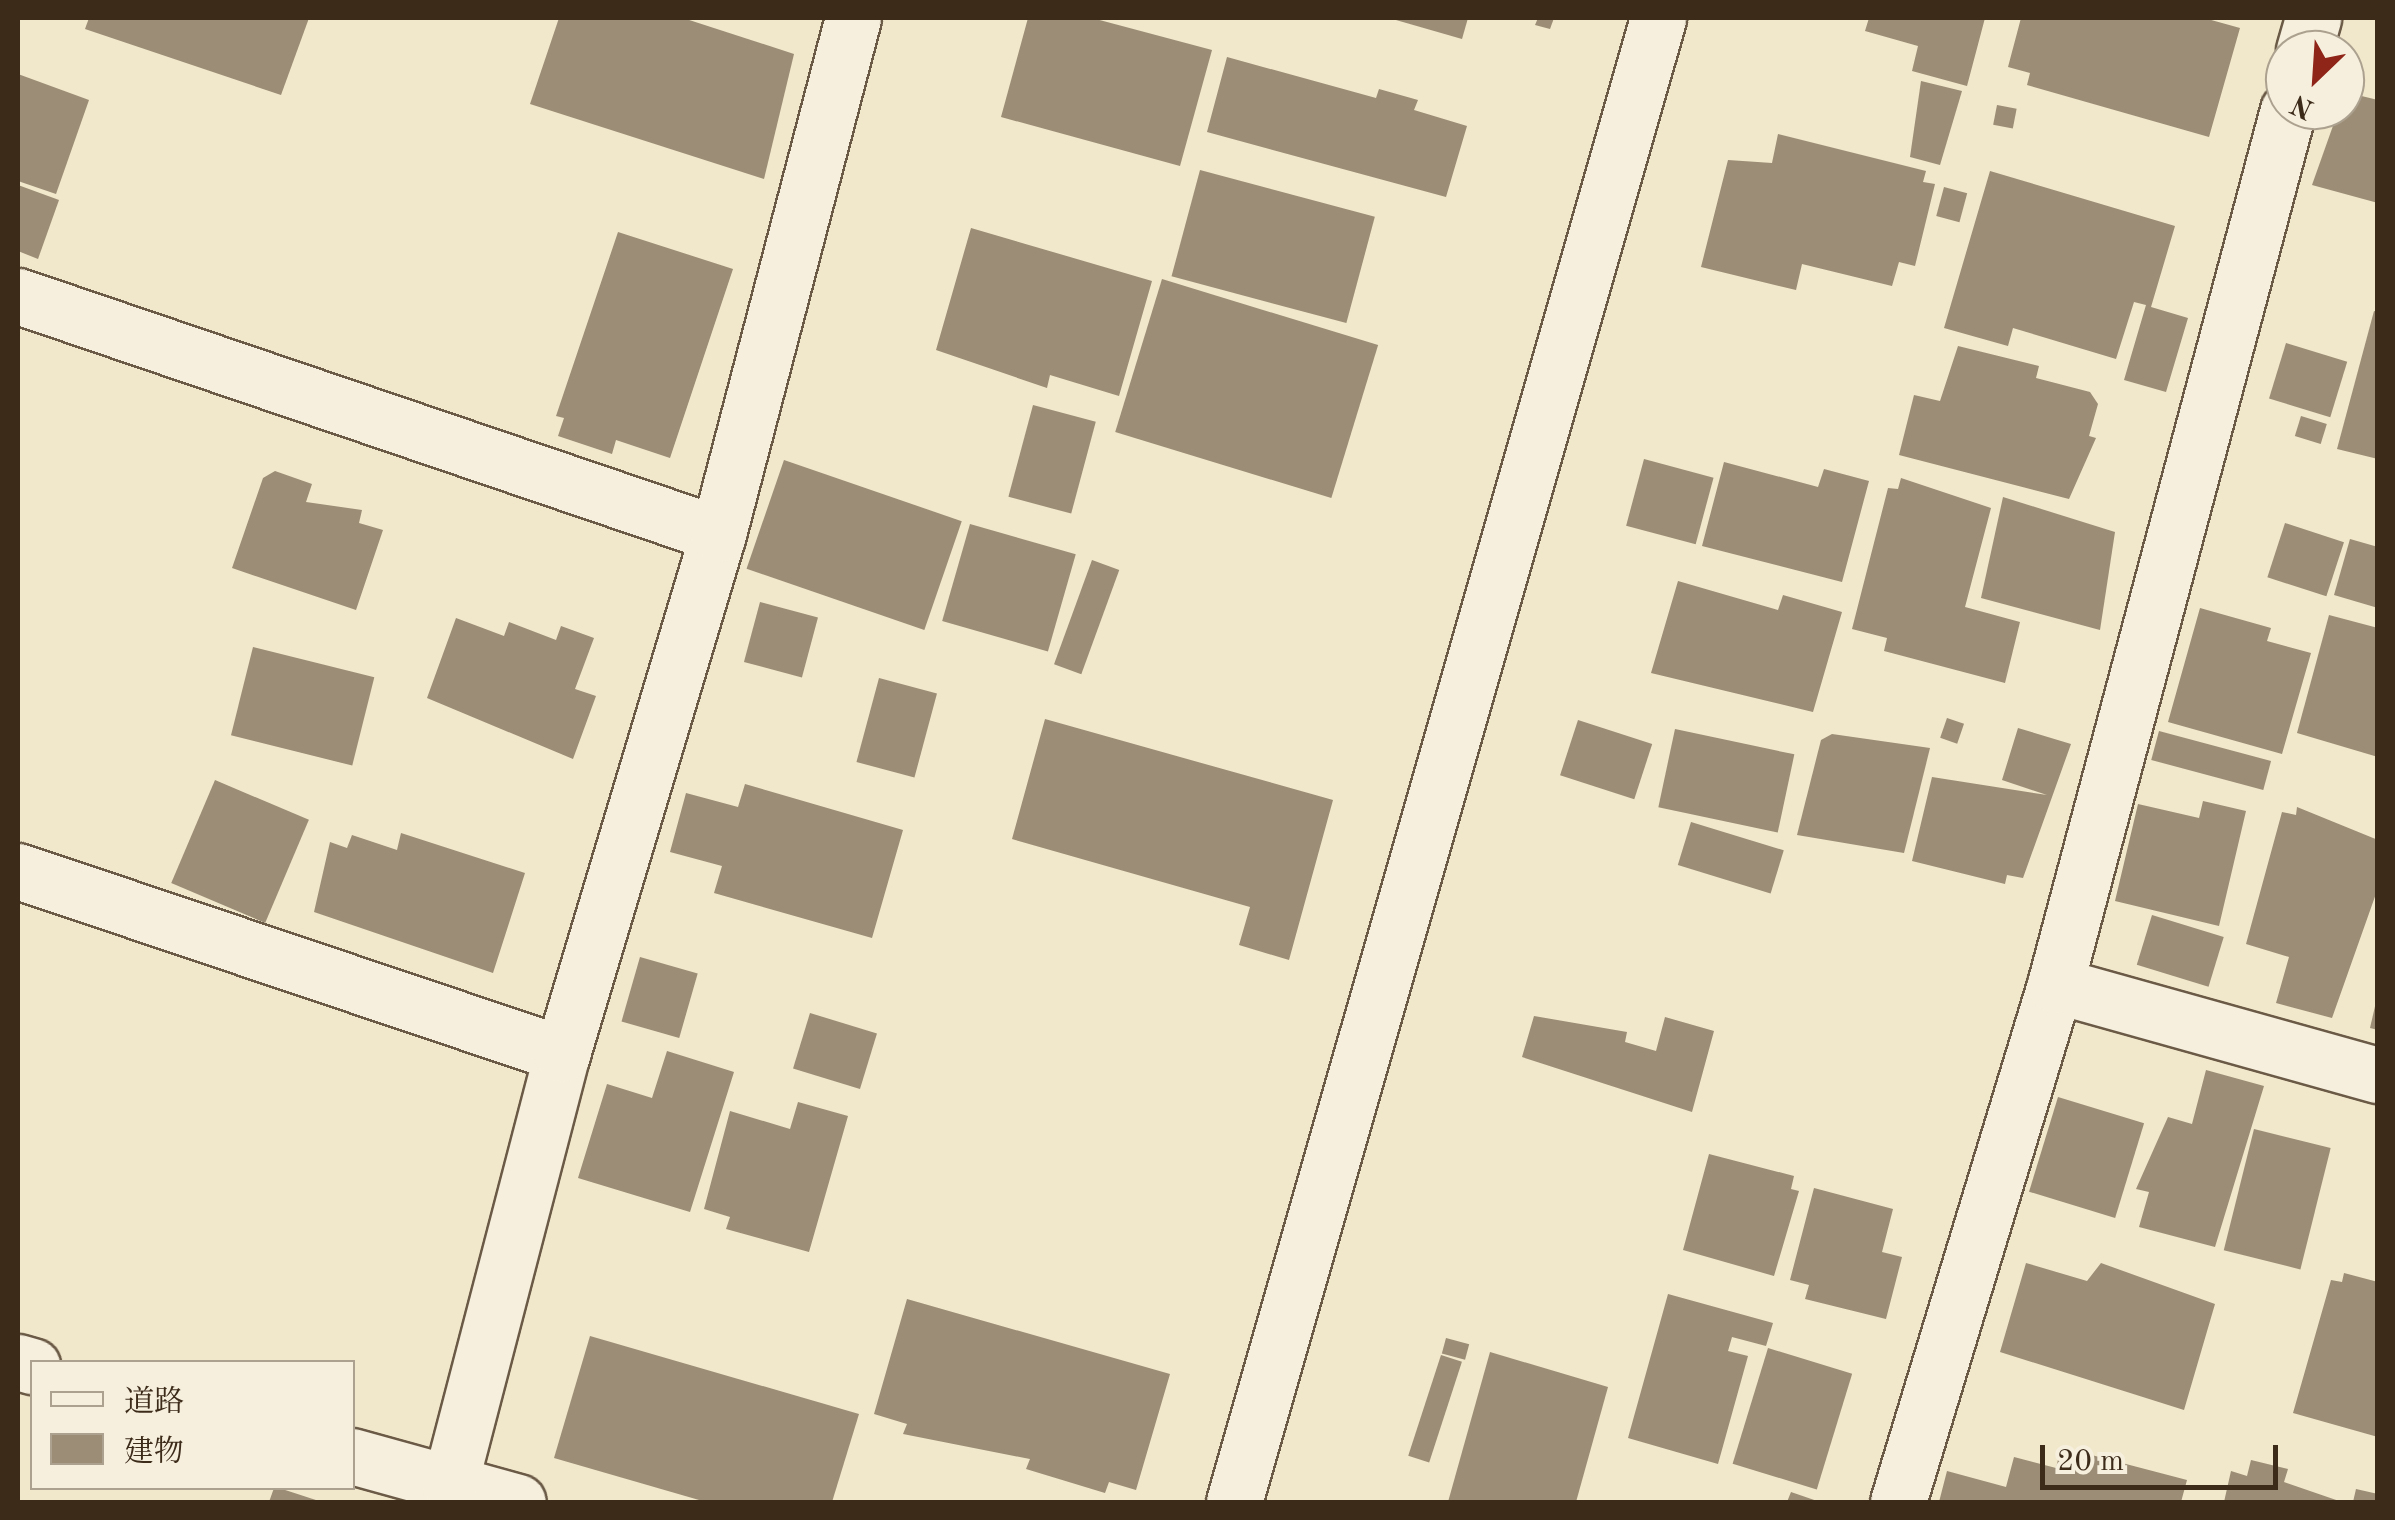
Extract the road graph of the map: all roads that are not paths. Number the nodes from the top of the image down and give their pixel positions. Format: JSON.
{"nodes":[{"id":1,"x":853,"y":18,"type":"edge"},
{"id":2,"x":1658,"y":18,"type":"edge"},
{"id":3,"x":2283,"y":130,"type":"edge"},
{"id":4,"x":18,"y":296,"type":"edge"},
{"id":5,"x":718,"y":534,"type":"junction"},
{"id":6,"x":18,"y":871,"type":"edge"},
{"id":7,"x":2055,"y":984,"type":"junction"},
{"id":8,"x":562,"y":1054,"type":"junction"},
{"id":9,"x":2378,"y":1076,"type":"edge"},
{"id":10,"x":355,"y":1457,"type":"edge"},
{"id":11,"x":450,"y":1483,"type":"junction"},
{"id":12,"x":518,"y":1502,"type":"edge"},
{"id":13,"x":1234,"y":1502,"type":"edge"},
{"id":14,"x":1898,"y":1502,"type":"edge"}],
"edges":[{"from":1,"to":5,"type":"street"},
{"from":2,"to":13,"type":"street"},
{"from":3,"to":7,"type":"street"},
{"from":4,"to":5,"type":"street"},
{"from":5,"to":8,"type":"street"},
{"from":6,"to":8,"type":"street"},
{"from":7,"to":9,"type":"street"},
{"from":7,"to":14,"type":"street"},
{"from":8,"to":11,"type":"street"},
{"from":10,"to":11,"type":"street"},
{"from":11,"to":12,"type":"street"}]}
